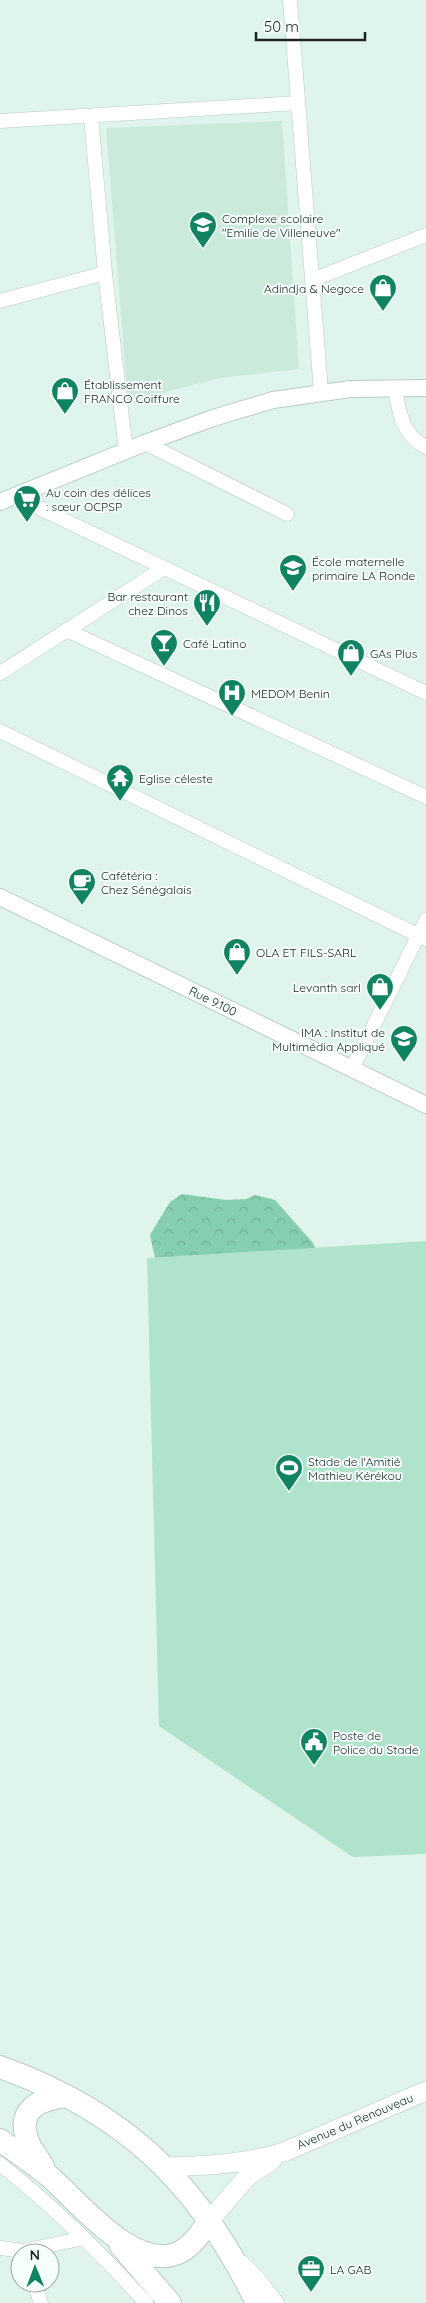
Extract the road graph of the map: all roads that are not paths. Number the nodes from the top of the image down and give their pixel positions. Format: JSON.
{"nodes":[{"id":1,"x":290,"y":0,"type":"edge"},
{"id":2,"x":298,"y":103,"type":"junction"},
{"id":3,"x":91,"y":117,"type":"junction"},
{"id":4,"x":0,"y":121,"type":"edge"},
{"id":5,"x":426,"y":235,"type":"edge"},
{"id":6,"x":104,"y":273,"type":"junction"},
{"id":7,"x":312,"y":280,"type":"junction"},
{"id":8,"x":0,"y":301,"type":"edge"},
{"id":9,"x":395,"y":388,"type":"junction"},
{"id":10,"x":426,"y":388,"type":"edge"},
{"id":11,"x":321,"y":392,"type":"junction"},
{"id":12,"x":145,"y":443,"type":"junction"},
{"id":13,"x":426,"y":447,"type":"edge"},
{"id":14,"x":126,"y":451,"type":"junction"},
{"id":15,"x":7,"y":499,"type":"edge"},
{"id":16,"x":286,"y":514,"type":"dead end"},
{"id":17,"x":164,"y":568,"type":"junction"},
{"id":18,"x":66,"y":630,"type":"junction"},
{"id":19,"x":0,"y":673,"type":"edge"},
{"id":20,"x":426,"y":693,"type":"edge"},
{"id":21,"x":0,"y":731,"type":"edge"},
{"id":22,"x":426,"y":796,"type":"edge"},
{"id":23,"x":0,"y":897,"type":"edge"},
{"id":24,"x":426,"y":920,"type":"edge"},
{"id":25,"x":422,"y":937,"type":"edge"},
{"id":26,"x":352,"y":1069,"type":"junction"},
{"id":27,"x":426,"y":1105,"type":"edge"},
{"id":28,"x":0,"y":2062,"type":"edge"},
{"id":29,"x":0,"y":2067,"type":"edge"},
{"id":30,"x":37,"y":2080,"type":"junction"},
{"id":31,"x":426,"y":2091,"type":"edge"},
{"id":32,"x":66,"y":2096,"type":"junction"},
{"id":33,"x":0,"y":2140,"type":"edge"},
{"id":34,"x":284,"y":2152,"type":"junction"},
{"id":35,"x":0,"y":2164,"type":"edge"},
{"id":36,"x":165,"y":2167,"type":"junction"},
{"id":37,"x":49,"y":2176,"type":"junction"},
{"id":38,"x":210,"y":2220,"type":"junction"},
{"id":39,"x":110,"y":2234,"type":"junction"},
{"id":40,"x":84,"y":2238,"type":"junction"},
{"id":41,"x":223,"y":2243,"type":"junction"},
{"id":42,"x":60,"y":2244,"type":"edge"},
{"id":43,"x":146,"y":2303,"type":"edge"},
{"id":44,"x":170,"y":2303,"type":"edge"},
{"id":45,"x":257,"y":2303,"type":"edge"},
{"id":46,"x":277,"y":2303,"type":"edge"}],
"edges":[{"from":1,"to":2,"type":"street"},
{"from":2,"to":3,"type":"street"},
{"from":2,"to":7,"type":"street"},
{"from":3,"to":4,"type":"street"},
{"from":3,"to":6,"type":"street"},
{"from":5,"to":7,"type":"street"},
{"from":6,"to":8,"type":"street"},
{"from":6,"to":14,"type":"street"},
{"from":7,"to":11,"type":"street"},
{"from":9,"to":10,"type":"street"},
{"from":9,"to":11,"type":"street"},
{"from":9,"to":13,"type":"street"},
{"from":11,"to":12,"type":"street"},
{"from":12,"to":14,"type":"street"},
{"from":12,"to":16,"type":"street"},
{"from":14,"to":15,"type":"street"},
{"from":15,"to":17,"type":"street"},
{"from":17,"to":18,"type":"street"},
{"from":17,"to":20,"type":"street"},
{"from":18,"to":19,"type":"street"},
{"from":18,"to":22,"type":"street"},
{"from":21,"to":25,"type":"street"},
{"from":23,"to":26,"type":"street","name":"Rue 9.100"},
{"from":24,"to":25,"type":"street"},
{"from":25,"to":26,"type":"street"},
{"from":26,"to":27,"type":"street","name":"Rue 9.100"},
{"from":28,"to":30,"type":"street"},
{"from":29,"to":30,"type":"highway"},
{"from":30,"to":32,"type":"highway"},
{"from":31,"to":34,"type":"main road","name":"Avenue du Renouveau"},
{"from":32,"to":36,"type":"highway"},
{"from":32,"to":37,"type":"highway"},
{"from":33,"to":37,"type":"highway"},
{"from":34,"to":36,"type":"main road","name":"Avenue du Renouveau"},
{"from":34,"to":38,"type":"main road","name":"Avenue du Renouveau"},
{"from":35,"to":40,"type":"street"},
{"from":36,"to":38,"type":"highway"},
{"from":37,"to":39,"type":"highway"},
{"from":38,"to":39,"type":"highway"},
{"from":38,"to":41,"type":"highway"},
{"from":39,"to":44,"type":"highway"},
{"from":40,"to":42,"type":"street"},
{"from":40,"to":43,"type":"street"},
{"from":41,"to":45,"type":"highway"},
{"from":41,"to":46,"type":"street"}]}
